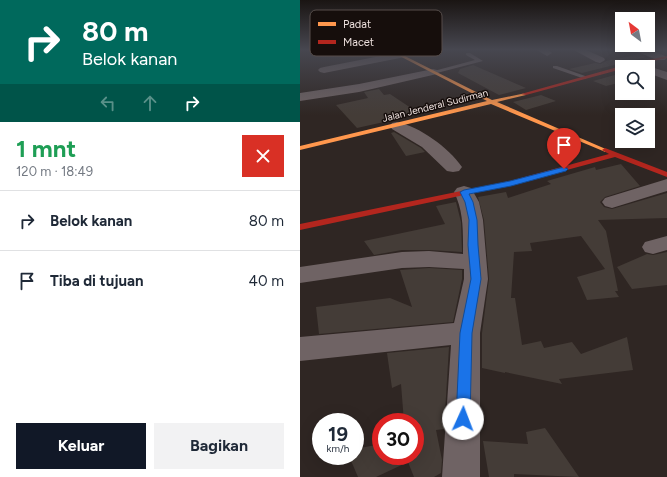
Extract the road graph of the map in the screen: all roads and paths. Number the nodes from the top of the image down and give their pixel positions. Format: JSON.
{"nodes":[{"id":1,"x":436,"y":71,"type":"edge"},
{"id":2,"x":568,"y":71,"type":"edge"},
{"id":3,"x":610,"y":71,"type":"edge"},
{"id":4,"x":433,"y":72,"type":"junction"},
{"id":5,"x":655,"y":72,"type":"edge"},
{"id":6,"x":667,"y":76,"type":"edge"},
{"id":7,"x":585,"y":77,"type":"junction"},
{"id":8,"x":300,"y":97,"type":"edge"},
{"id":9,"x":493,"y":102,"type":"junction"},
{"id":10,"x":401,"y":125,"type":"junction"},
{"id":11,"x":300,"y":148,"type":"edge"},
{"id":12,"x":617,"y":154,"type":"junction"},
{"id":13,"x":453,"y":167,"type":"dead end"},
{"id":14,"x":667,"y":175,"type":"edge"},
{"id":15,"x":667,"y":185,"type":"edge"},
{"id":16,"x":469,"y":192,"type":"junction"},
{"id":17,"x":612,"y":202,"type":"dead end"},
{"id":18,"x":300,"y":227,"type":"edge"},
{"id":19,"x":475,"y":262,"type":"junction"},
{"id":20,"x":300,"y":275,"type":"edge"},
{"id":21,"x":466,"y":333,"type":"junction"},
{"id":22,"x":300,"y":349,"type":"edge"},
{"id":23,"x":461,"y":477,"type":"edge"}],
"edges":[{"from":1,"to":4,"type":"lane"},
{"from":2,"to":7,"type":"lane"},
{"from":3,"to":7,"type":"street","name":"Jalan Jenderal Sudirman"},
{"from":4,"to":8,"type":"street"},
{"from":4,"to":9,"type":"street"},
{"from":5,"to":6,"type":"street"},
{"from":7,"to":9,"type":"street","name":"Jalan Jenderal Sudirman"},
{"from":9,"to":10,"type":"street","name":"Jalan Jenderal Sudirman"},
{"from":9,"to":12,"type":"street"},
{"from":10,"to":11,"type":"street","name":"Jalan Jenderal Sudirman"},
{"from":10,"to":13,"type":"street"},
{"from":12,"to":14,"type":"street"},
{"from":12,"to":16,"type":"street"},
{"from":15,"to":17,"type":"street"},
{"from":16,"to":18,"type":"street"},
{"from":16,"to":19,"type":"street"},
{"from":19,"to":20,"type":"street"},
{"from":19,"to":21,"type":"street"},
{"from":21,"to":22,"type":"street"},
{"from":21,"to":23,"type":"street"}]}
